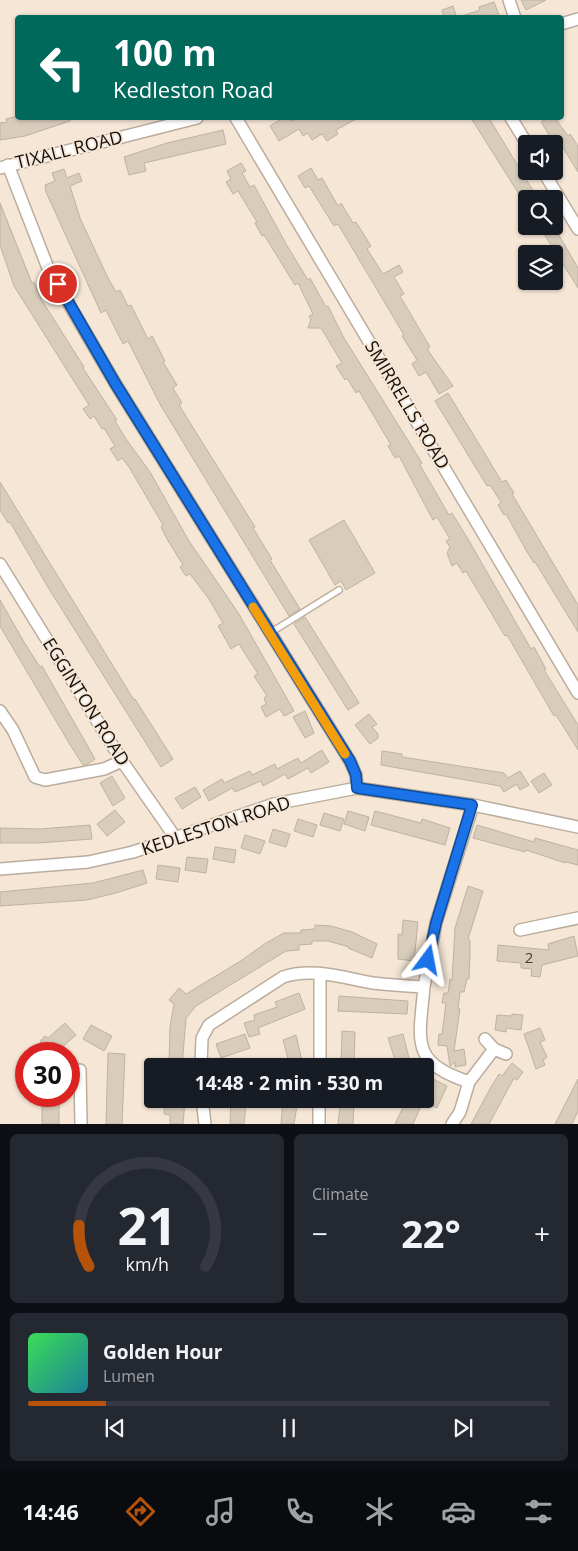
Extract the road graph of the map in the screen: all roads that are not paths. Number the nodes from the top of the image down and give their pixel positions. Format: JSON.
{"nodes":[{"id":1,"x":509,"y":0,"type":"edge"},
{"id":2,"x":514,"y":15,"type":"edge"},
{"id":3,"x":578,"y":19,"type":"edge"},
{"id":4,"x":564,"y":23,"type":"edge"},
{"id":5,"x":189,"y":120,"type":"edge"},
{"id":6,"x":237,"y":120,"type":"edge"},
{"id":7,"x":512,"y":120,"type":"edge"},
{"id":8,"x":521,"y":135,"type":"edge"},
{"id":9,"x":4,"y":166,"type":"edge"},
{"id":10,"x":548,"y":180,"type":"edge"},
{"id":11,"x":578,"y":229,"type":"edge"},
{"id":12,"x":0,"y":564,"type":"edge"},
{"id":13,"x":339,"y":590,"type":"dead end"},
{"id":14,"x":270,"y":633,"type":"junction"},
{"id":15,"x":578,"y":693,"type":"edge"},
{"id":16,"x":0,"y":711,"type":"edge"},
{"id":17,"x":122,"y":761,"type":"junction"},
{"id":18,"x":357,"y":788,"type":"junction"},
{"id":19,"x":472,"y":805,"type":"junction"},
{"id":20,"x":578,"y":827,"type":"edge"},
{"id":21,"x":175,"y":837,"type":"junction"},
{"id":22,"x":0,"y":869,"type":"edge"},
{"id":23,"x":578,"y":918,"type":"edge"},
{"id":24,"x":520,"y":930,"type":"dead end"},
{"id":25,"x":320,"y":974,"type":"junction"},
{"id":26,"x":424,"y":987,"type":"junction"},
{"id":27,"x":485,"y":1039,"type":"dead end"},
{"id":28,"x":494,"y":1049,"type":"junction"},
{"id":29,"x":506,"y":1054,"type":"dead end"},
{"id":30,"x":201,"y":1058,"type":"edge"},
{"id":31,"x":320,"y":1058,"type":"edge"},
{"id":32,"x":80,"y":1070,"type":"dead end"},
{"id":33,"x":469,"y":1082,"type":"junction"},
{"id":34,"x":203,"y":1108,"type":"edge"},
{"id":35,"x":319,"y":1108,"type":"edge"},
{"id":36,"x":81,"y":1124,"type":"edge"},
{"id":37,"x":205,"y":1124,"type":"edge"},
{"id":38,"x":318,"y":1124,"type":"edge"},
{"id":39,"x":452,"y":1124,"type":"edge"}],
"edges":[{"from":1,"to":2,"type":"street"},
{"from":3,"to":4,"type":"street"},
{"from":5,"to":9,"type":"street","name":"TIXALL ROAD"},
{"from":6,"to":15,"type":"street","name":"SMIRRELLS ROAD"},
{"from":7,"to":8,"type":"street"},
{"from":9,"to":14,"type":"street"},
{"from":10,"to":11,"type":"street"},
{"from":12,"to":17,"type":"street","name":"EGGINTON ROAD"},
{"from":13,"to":14,"type":"lane"},
{"from":14,"to":18,"type":"street"},
{"from":16,"to":17,"type":"street"},
{"from":17,"to":21,"type":"street","name":"EGGINTON ROAD"},
{"from":18,"to":19,"type":"street","name":"KEDLESTON ROAD"},
{"from":18,"to":21,"type":"street","name":"KEDLESTON ROAD"},
{"from":19,"to":20,"type":"street","name":"KEDLESTON ROAD"},
{"from":19,"to":26,"type":"street"},
{"from":21,"to":22,"type":"street","name":"KEDLESTON ROAD"},
{"from":23,"to":24,"type":"street"},
{"from":25,"to":26,"type":"street"},
{"from":25,"to":30,"type":"street"},
{"from":25,"to":31,"type":"street"},
{"from":26,"to":33,"type":"street"},
{"from":27,"to":28,"type":"street"},
{"from":28,"to":29,"type":"street"},
{"from":28,"to":33,"type":"street"},
{"from":32,"to":36,"type":"street"},
{"from":33,"to":39,"type":"street"},
{"from":34,"to":37,"type":"street"},
{"from":35,"to":38,"type":"street"}]}
